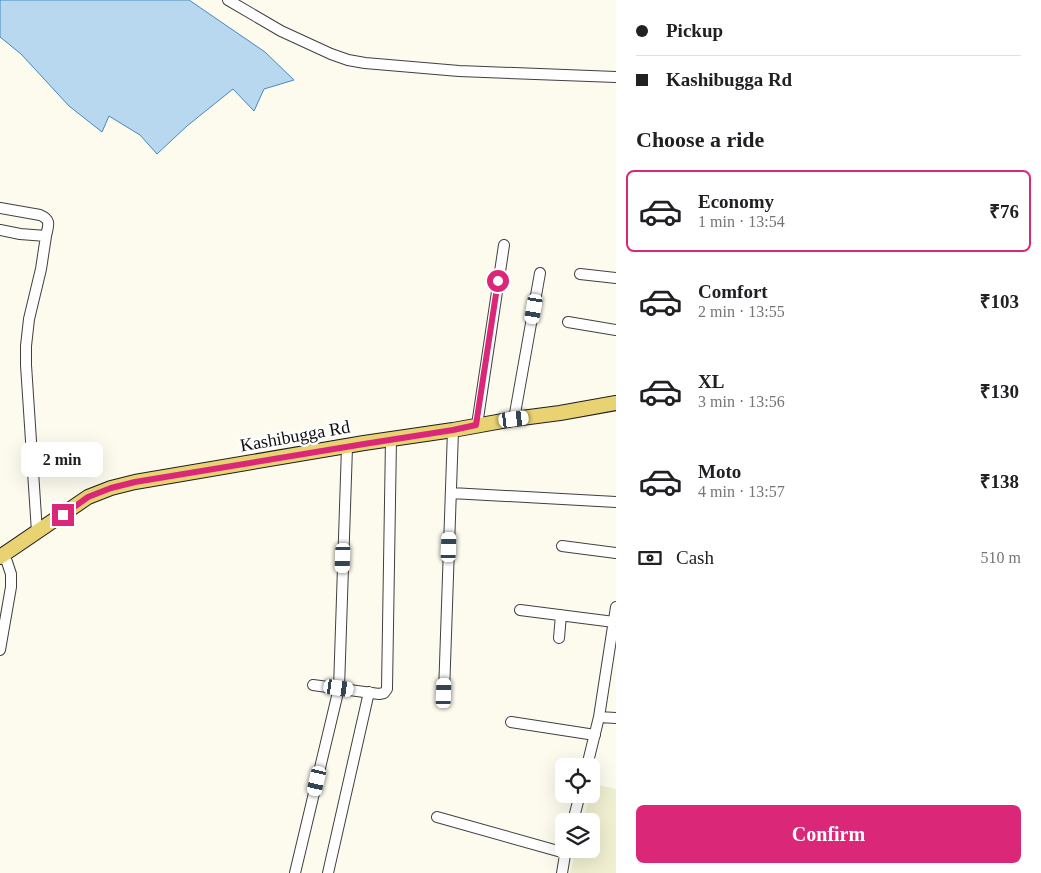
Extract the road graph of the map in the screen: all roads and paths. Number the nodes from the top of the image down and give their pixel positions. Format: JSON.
{"nodes":[{"id":1,"x":228,"y":0,"type":"edge"},
{"id":2,"x":616,"y":77,"type":"edge"},
{"id":3,"x":0,"y":208,"type":"edge"},
{"id":4,"x":0,"y":230,"type":"edge"},
{"id":5,"x":46,"y":236,"type":"junction"},
{"id":6,"x":504,"y":245,"type":"dead end"},
{"id":7,"x":540,"y":273,"type":"dead end"},
{"id":8,"x":580,"y":274,"type":"dead end"},
{"id":9,"x":616,"y":278,"type":"edge"},
{"id":10,"x":568,"y":322,"type":"dead end"},
{"id":11,"x":616,"y":330,"type":"edge"},
{"id":12,"x":616,"y":403,"type":"edge"},
{"id":13,"x":514,"y":419,"type":"junction"},
{"id":14,"x":476,"y":425,"type":"junction"},
{"id":15,"x":453,"y":430,"type":"junction"},
{"id":16,"x":391,"y":439,"type":"junction"},
{"id":17,"x":347,"y":446,"type":"junction"},
{"id":18,"x":451,"y":493,"type":"junction"},
{"id":19,"x":616,"y":502,"type":"edge"},
{"id":20,"x":37,"y":532,"type":"junction"},
{"id":21,"x":562,"y":546,"type":"dead end"},
{"id":22,"x":616,"y":552,"type":"edge"},
{"id":23,"x":2,"y":556,"type":"edge"},
{"id":24,"x":616,"y":607,"type":"edge"},
{"id":25,"x":520,"y":610,"type":"dead end"},
{"id":26,"x":561,"y":615,"type":"junction"},
{"id":27,"x":614,"y":622,"type":"junction"},
{"id":28,"x":559,"y":638,"type":"dead end"},
{"id":29,"x":614,"y":642,"type":"edge"},
{"id":30,"x":0,"y":650,"type":"edge"},
{"id":31,"x":313,"y":685,"type":"dead end"},
{"id":32,"x":339,"y":688,"type":"junction"},
{"id":33,"x":368,"y":692,"type":"junction"},
{"id":34,"x":444,"y":693,"type":"dead end"},
{"id":35,"x":599,"y":717,"type":"junction"},
{"id":36,"x":616,"y":718,"type":"edge"},
{"id":37,"x":511,"y":722,"type":"dead end"},
{"id":38,"x":594,"y":735,"type":"junction"},
{"id":39,"x":589,"y":758,"type":"edge"},
{"id":40,"x":437,"y":817,"type":"dead end"},
{"id":41,"x":555,"y":848,"type":"edge"},
{"id":42,"x":565,"y":858,"type":"edge"},
{"id":43,"x":295,"y":873,"type":"edge"},
{"id":44,"x":328,"y":873,"type":"edge"},
{"id":45,"x":562,"y":873,"type":"edge"}],
"edges":[{"from":1,"to":2,"type":"street"},
{"from":3,"to":5,"type":"street"},
{"from":4,"to":5,"type":"street"},
{"from":5,"to":20,"type":"street"},
{"from":6,"to":14,"type":"street"},
{"from":7,"to":13,"type":"street"},
{"from":8,"to":9,"type":"street"},
{"from":10,"to":11,"type":"street"},
{"from":12,"to":13,"type":"main road","name":"Kashibugga Rd"},
{"from":13,"to":14,"type":"main road","name":"Kashibugga Rd"},
{"from":14,"to":15,"type":"main road","name":"Kashibugga Rd"},
{"from":15,"to":16,"type":"main road","name":"Kashibugga Rd"},
{"from":15,"to":18,"type":"street"},
{"from":16,"to":17,"type":"main road","name":"Kashibugga Rd"},
{"from":16,"to":33,"type":"street"},
{"from":17,"to":20,"type":"main road","name":"Kashibugga Rd"},
{"from":17,"to":32,"type":"street"},
{"from":18,"to":19,"type":"street"},
{"from":18,"to":34,"type":"street"},
{"from":20,"to":23,"type":"main road","name":"Kashibugga Rd"},
{"from":21,"to":22,"type":"street"},
{"from":23,"to":30,"type":"street"},
{"from":24,"to":27,"type":"street"},
{"from":25,"to":26,"type":"street"},
{"from":26,"to":27,"type":"street"},
{"from":26,"to":28,"type":"street"},
{"from":27,"to":29,"type":"street"},
{"from":29,"to":35,"type":"street"},
{"from":31,"to":32,"type":"street"},
{"from":32,"to":33,"type":"street"},
{"from":32,"to":43,"type":"street"},
{"from":33,"to":44,"type":"street"},
{"from":35,"to":36,"type":"street"},
{"from":35,"to":38,"type":"street"},
{"from":37,"to":38,"type":"street"},
{"from":38,"to":39,"type":"street"},
{"from":40,"to":41,"type":"street"},
{"from":42,"to":45,"type":"street"}]}
